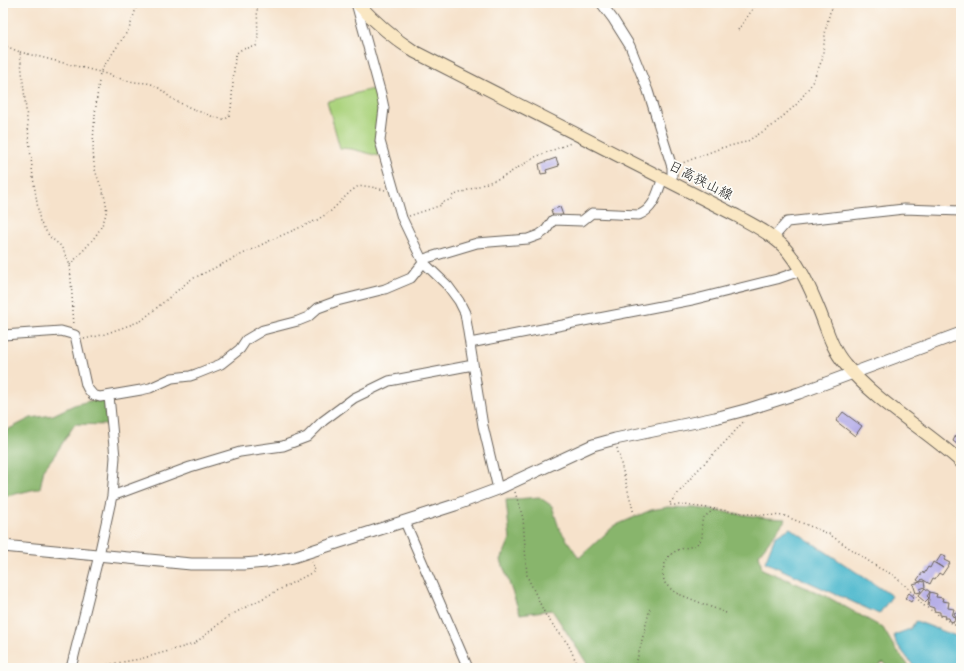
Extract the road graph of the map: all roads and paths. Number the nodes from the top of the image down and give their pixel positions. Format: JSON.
{"nodes":[{"id":1,"x":138,"y":3,"type":"edge"},
{"id":2,"x":257,"y":3,"type":"edge"},
{"id":3,"x":356,"y":3,"type":"edge"},
{"id":4,"x":601,"y":3,"type":"edge"},
{"id":5,"x":757,"y":3,"type":"edge"},
{"id":6,"x":835,"y":3,"type":"edge"},
{"id":7,"x":738,"y":30,"type":"dead end"},
{"id":8,"x":3,"y":45,"type":"edge"},
{"id":9,"x":20,"y":52,"type":"junction"},
{"id":10,"x":100,"y":72,"type":"junction"},
{"id":11,"x":577,"y":135,"type":"junction"},
{"id":12,"x":672,"y":167,"type":"junction"},
{"id":13,"x":667,"y":180,"type":"junction"},
{"id":14,"x":394,"y":192,"type":"junction"},
{"id":15,"x":961,"y":211,"type":"edge"},
{"id":16,"x":402,"y":218,"type":"junction"},
{"id":17,"x":773,"y":238,"type":"junction"},
{"id":18,"x":422,"y":262,"type":"junction"},
{"id":19,"x":70,"y":265,"type":"junction"},
{"id":20,"x":800,"y":271,"type":"junction"},
{"id":21,"x":961,"y":333,"type":"edge"},
{"id":22,"x":3,"y":335,"type":"edge"},
{"id":23,"x":75,"y":338,"type":"junction"},
{"id":24,"x":470,"y":343,"type":"junction"},
{"id":25,"x":473,"y":365,"type":"junction"},
{"id":26,"x":854,"y":373,"type":"junction"},
{"id":27,"x":109,"y":396,"type":"junction"},
{"id":28,"x":749,"y":409,"type":"junction"},
{"id":29,"x":615,"y":439,"type":"junction"},
{"id":30,"x":961,"y":462,"type":"edge"},
{"id":31,"x":512,"y":482,"type":"junction"},
{"id":32,"x":498,"y":489,"type":"junction"},
{"id":33,"x":112,"y":496,"type":"junction"},
{"id":34,"x":715,"y":509,"type":"junction"},
{"id":35,"x":634,"y":514,"type":"dead end"},
{"id":36,"x":405,"y":522,"type":"junction"},
{"id":37,"x":3,"y":546,"type":"edge"},
{"id":38,"x":309,"y":552,"type":"junction"},
{"id":39,"x":99,"y":555,"type":"junction"},
{"id":40,"x":650,"y":608,"type":"dead end"},
{"id":41,"x":726,"y":613,"type":"dead end"},
{"id":42,"x":961,"y":629,"type":"edge"},
{"id":43,"x":71,"y":668,"type":"edge"},
{"id":44,"x":88,"y":668,"type":"edge"},
{"id":45,"x":468,"y":668,"type":"edge"},
{"id":46,"x":579,"y":668,"type":"edge"},
{"id":47,"x":635,"y":668,"type":"edge"}],
"edges":[{"from":1,"to":10,"type":"path"},
{"from":2,"to":10,"type":"path"},
{"from":3,"to":11,"type":"main road","name":"日高狭山線"},
{"from":3,"to":14,"type":"street"},
{"from":4,"to":12,"type":"street"},
{"from":5,"to":7,"type":"path"},
{"from":6,"to":12,"type":"path"},
{"from":8,"to":9,"type":"path"},
{"from":9,"to":10,"type":"path"},
{"from":9,"to":19,"type":"path"},
{"from":10,"to":19,"type":"path"},
{"from":11,"to":13,"type":"main road","name":"日高狭山線"},
{"from":11,"to":16,"type":"path"},
{"from":12,"to":13,"type":"street"},
{"from":13,"to":17,"type":"main road","name":"日高狭山線"},
{"from":13,"to":18,"type":"street"},
{"from":14,"to":16,"type":"street"},
{"from":14,"to":23,"type":"path"},
{"from":15,"to":17,"type":"street"},
{"from":16,"to":18,"type":"street"},
{"from":17,"to":20,"type":"main road","name":"日高狭山線"},
{"from":18,"to":24,"type":"street"},
{"from":18,"to":27,"type":"street"},
{"from":19,"to":23,"type":"path"},
{"from":20,"to":24,"type":"street"},
{"from":20,"to":26,"type":"main road","name":"日高狭山線"},
{"from":21,"to":26,"type":"street"},
{"from":22,"to":23,"type":"street"},
{"from":23,"to":27,"type":"street"},
{"from":24,"to":25,"type":"street"},
{"from":25,"to":32,"type":"street"},
{"from":25,"to":33,"type":"street"},
{"from":26,"to":28,"type":"street"},
{"from":26,"to":30,"type":"main road","name":"日高狭山線"},
{"from":27,"to":33,"type":"street"},
{"from":28,"to":29,"type":"street"},
{"from":28,"to":34,"type":"path"},
{"from":29,"to":31,"type":"street"},
{"from":29,"to":35,"type":"path"},
{"from":31,"to":32,"type":"street"},
{"from":31,"to":46,"type":"path"},
{"from":32,"to":36,"type":"street"},
{"from":33,"to":39,"type":"street"},
{"from":34,"to":41,"type":"path"},
{"from":34,"to":42,"type":"path"},
{"from":36,"to":38,"type":"street"},
{"from":36,"to":45,"type":"street"},
{"from":37,"to":39,"type":"street"},
{"from":38,"to":39,"type":"street"},
{"from":38,"to":44,"type":"path"},
{"from":39,"to":43,"type":"street"},
{"from":40,"to":47,"type":"path"}]}
